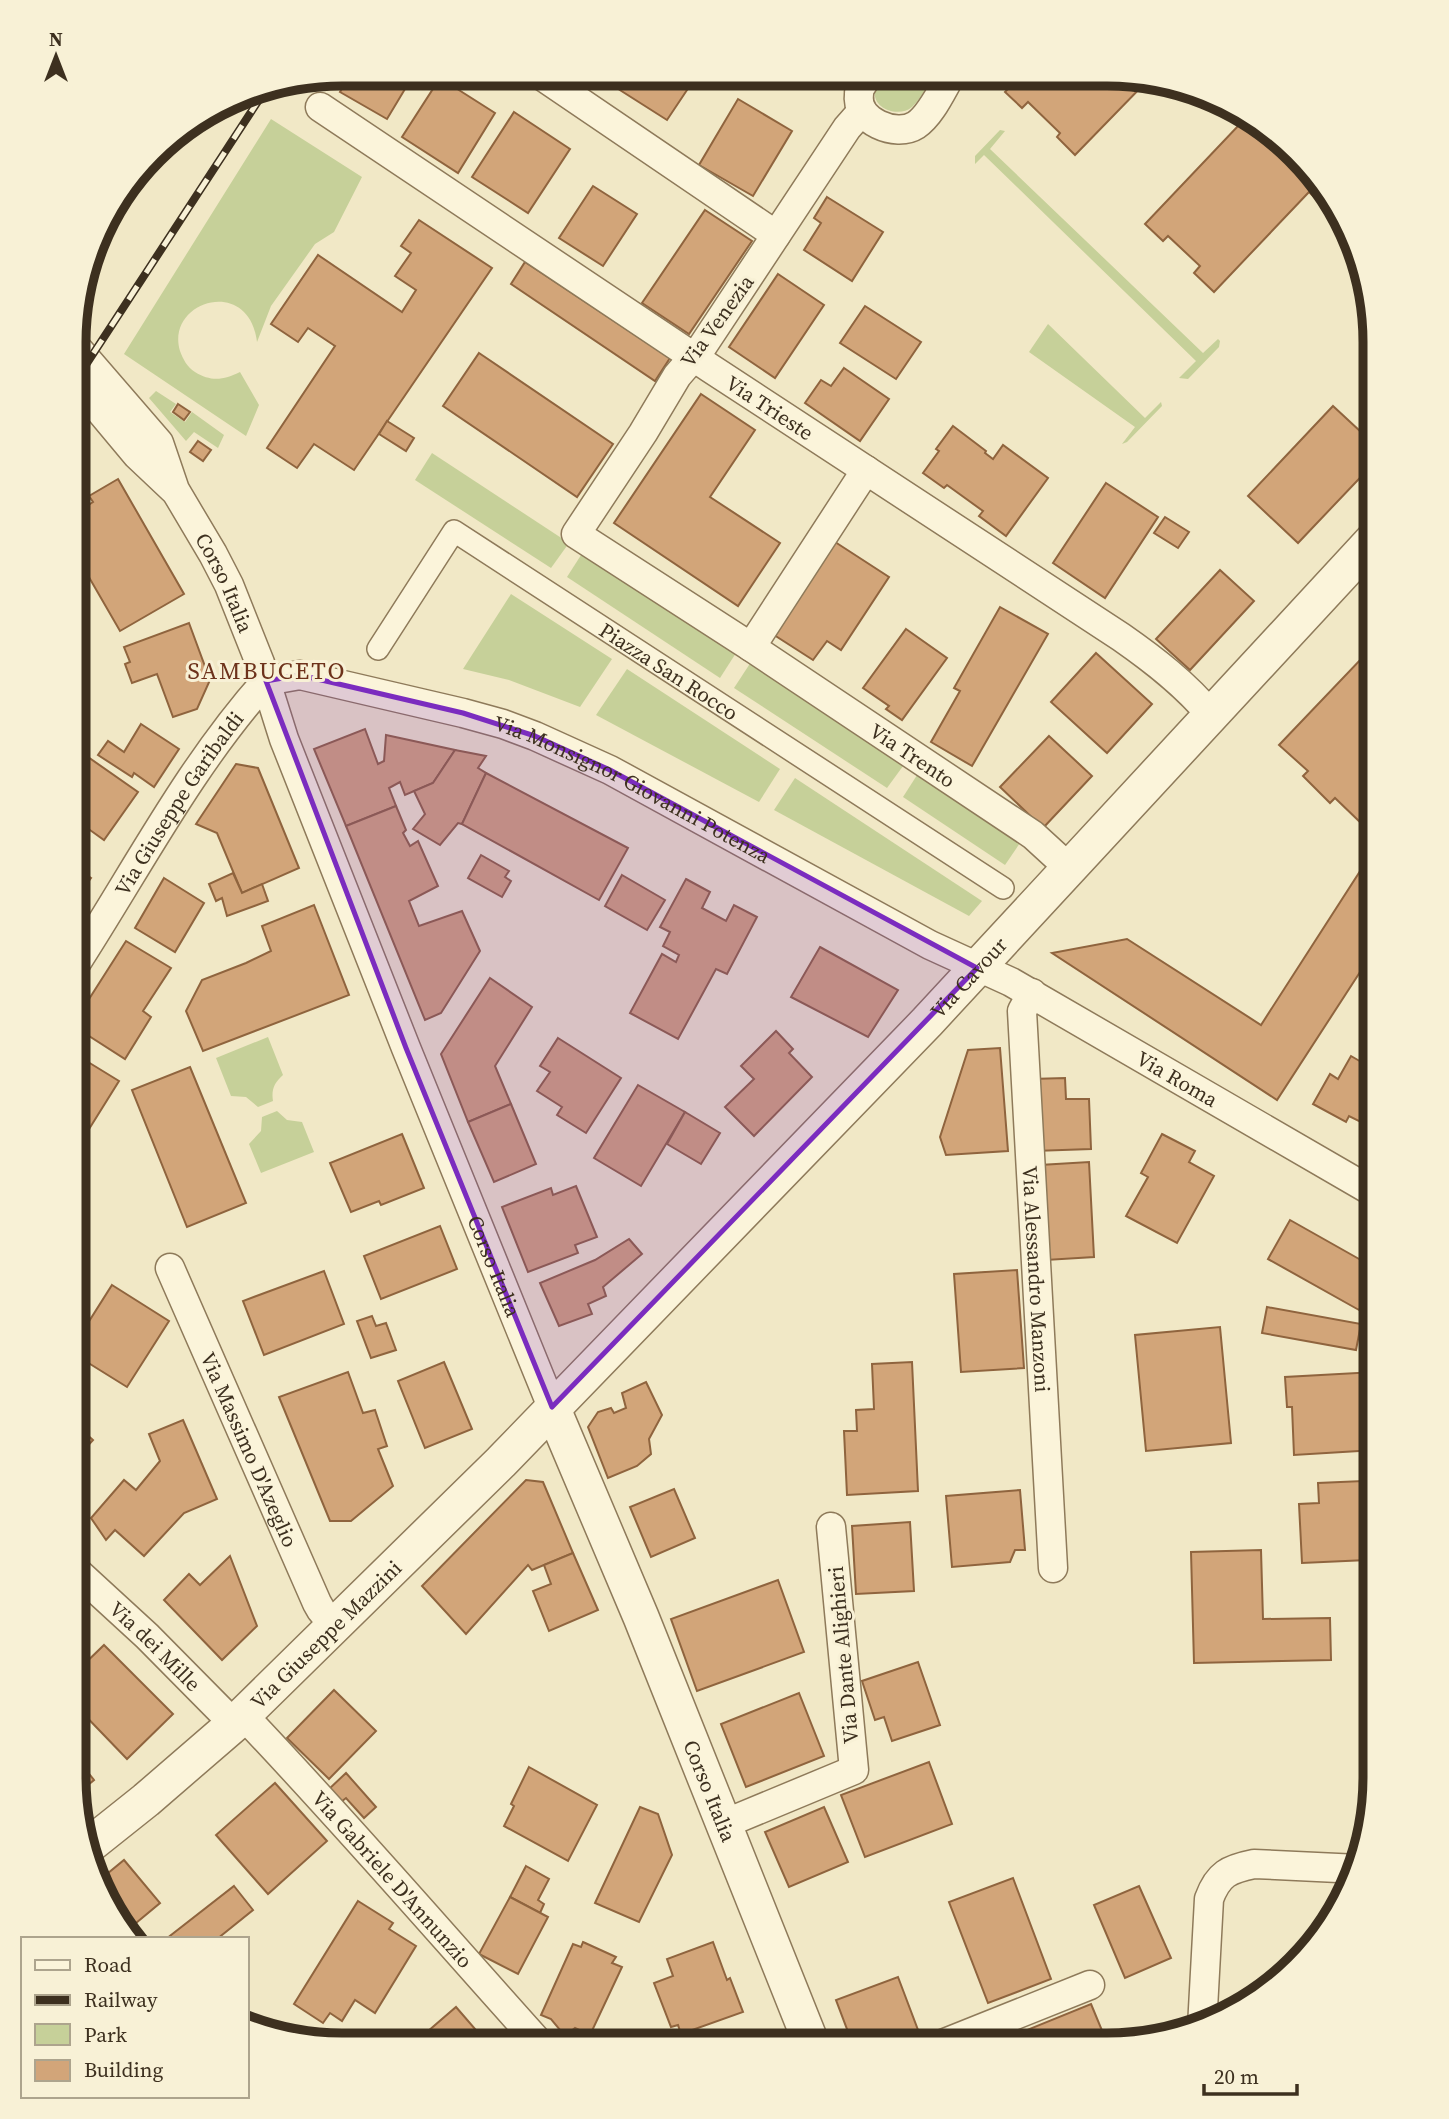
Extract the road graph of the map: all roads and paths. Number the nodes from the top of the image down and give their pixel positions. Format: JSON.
{"nodes":[{"id":1,"x":557,"y":86,"type":"edge"},
{"id":2,"x":862,"y":86,"type":"edge"},
{"id":3,"x":944,"y":86,"type":"edge"},
{"id":4,"x":320,"y":107,"type":"dead end"},
{"id":5,"x":862,"y":111,"type":"junction"},
{"id":6,"x":776,"y":235,"type":"junction"},
{"id":7,"x":693,"y":357,"type":"junction"},
{"id":8,"x":86,"y":359,"type":"edge"},
{"id":9,"x":86,"y":394,"type":"edge"},
{"id":10,"x":866,"y":470,"type":"junction"},
{"id":11,"x":174,"y":491,"type":"junction"},
{"id":12,"x":576,"y":534,"type":"joint"},
{"id":13,"x":1363,"y":552,"type":"edge"},
{"id":14,"x":751,"y":646,"type":"junction"},
{"id":15,"x":378,"y":649,"type":"dead end"},
{"id":16,"x":266,"y":681,"type":"junction"},
{"id":17,"x":1211,"y":715,"type":"junction"},
{"id":18,"x":1069,"y":868,"type":"junction"},
{"id":19,"x":1003,"y":888,"type":"dead end"},
{"id":20,"x":86,"y":947,"type":"edge"},
{"id":21,"x":977,"y":968,"type":"junction"},
{"id":22,"x":1032,"y":993,"type":"junction"},
{"id":23,"x":1363,"y":1186,"type":"edge"},
{"id":24,"x":170,"y":1268,"type":"dead end"},
{"id":25,"x":552,"y":1407,"type":"junction"},
{"id":26,"x":831,"y":1527,"type":"dead end"},
{"id":27,"x":1053,"y":1568,"type":"dead end"},
{"id":28,"x":86,"y":1580,"type":"edge"},
{"id":29,"x":334,"y":1626,"type":"junction"},
{"id":30,"x":238,"y":1719,"type":"junction"},
{"id":31,"x":724,"y":1824,"type":"junction"},
{"id":32,"x":94,"y":1842,"type":"edge"},
{"id":33,"x":1347,"y":1868,"type":"edge"},
{"id":34,"x":1090,"y":1985,"type":"dead end"},
{"id":35,"x":1203,"y":2015,"type":"edge"},
{"id":36,"x":530,"y":2033,"type":"edge"},
{"id":37,"x":807,"y":2033,"type":"edge"},
{"id":38,"x":970,"y":2033,"type":"edge"}],
"edges":[{"from":1,"to":6,"type":"street"},
{"from":2,"to":5,"type":"street"},
{"from":3,"to":5,"type":"street"},
{"from":4,"to":7,"type":"street","name":"Via Trieste"},
{"from":5,"to":6,"type":"street","name":"Via Venezia"},
{"from":6,"to":7,"type":"street","name":"Via Venezia"},
{"from":7,"to":10,"type":"street","name":"Via Trieste"},
{"from":7,"to":12,"type":"street","name":"Via Venezia"},
{"from":8,"to":11,"type":"street","name":"Corso Italia"},
{"from":9,"to":11,"type":"street","name":"Corso Italia"},
{"from":10,"to":14,"type":"street"},
{"from":10,"to":17,"type":"street","name":"Via Trieste"},
{"from":11,"to":16,"type":"street","name":"Corso Italia"},
{"from":12,"to":14,"type":"street","name":"Via Trento"},
{"from":13,"to":17,"type":"street","name":"Via Cavour"},
{"from":14,"to":18,"type":"street","name":"Via Trento"},
{"from":15,"to":19,"type":"street","name":"Piazza San Rocco"},
{"from":16,"to":20,"type":"street","name":"Via Giuseppe Garibaldi"},
{"from":16,"to":21,"type":"street","name":"Via Monsignor Giovanni Potenza"},
{"from":16,"to":25,"type":"street","name":"Corso Italia"},
{"from":17,"to":18,"type":"street","name":"Via Cavour"},
{"from":18,"to":21,"type":"street","name":"Via Cavour"},
{"from":21,"to":22,"type":"street","name":"Via Roma"},
{"from":21,"to":25,"type":"street","name":"Via Cavour"},
{"from":22,"to":23,"type":"street","name":"Via Roma"},
{"from":22,"to":27,"type":"street","name":"Via Alessandro Manzoni"},
{"from":24,"to":29,"type":"street","name":"Via Massimo D'Azeglio"},
{"from":25,"to":29,"type":"street","name":"Via Giuseppe Mazzini"},
{"from":25,"to":31,"type":"street","name":"Corso Italia"},
{"from":26,"to":31,"type":"street","name":"Via Dante Alighieri"},
{"from":28,"to":30,"type":"street","name":"Via dei Mille"},
{"from":29,"to":30,"type":"street","name":"Via Giuseppe Mazzini"},
{"from":30,"to":32,"type":"street","name":"Via Giuseppe Mazzini"},
{"from":30,"to":36,"type":"street","name":"Via Gabriele D'Annunzio"},
{"from":31,"to":37,"type":"street","name":"Corso Italia"},
{"from":33,"to":35,"type":"street"},
{"from":34,"to":38,"type":"street"}]}
